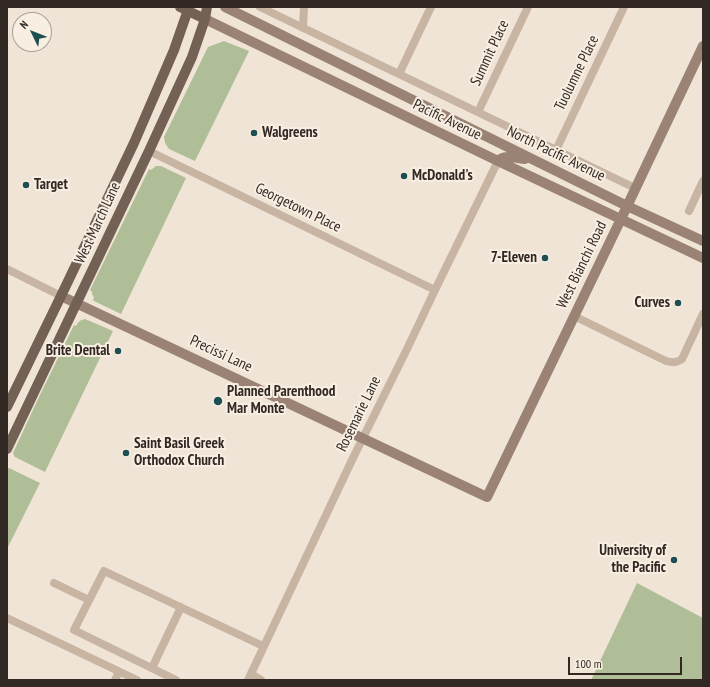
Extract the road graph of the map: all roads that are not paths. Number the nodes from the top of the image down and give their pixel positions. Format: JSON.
{"nodes":[{"id":1,"x":208,"y":7,"type":"edge"},
{"id":2,"x":225,"y":7,"type":"edge"},
{"id":3,"x":260,"y":7,"type":"edge"},
{"id":4,"x":304,"y":7,"type":"edge"},
{"id":5,"x":431,"y":7,"type":"edge"},
{"id":6,"x":528,"y":7,"type":"edge"},
{"id":7,"x":624,"y":7,"type":"edge"},
{"id":8,"x":185,"y":8,"type":"edge"},
{"id":9,"x":205,"y":19,"type":"junction"},
{"id":10,"x":303,"y":28,"type":"junction"},
{"id":11,"x":703,"y":46,"type":"edge"},
{"id":12,"x":399,"y":74,"type":"junction"},
{"id":13,"x":478,"y":112,"type":"junction"},
{"id":14,"x":556,"y":150,"type":"junction"},
{"id":15,"x":149,"y":151,"type":"junction"},
{"id":16,"x":498,"y":161,"type":"junction"},
{"id":17,"x":538,"y":162,"type":"junction"},
{"id":18,"x":703,"y":181,"type":"edge"},
{"id":19,"x":635,"y":188,"type":"junction"},
{"id":20,"x":627,"y":206,"type":"junction"},
{"id":21,"x":689,"y":211,"type":"dead end"},
{"id":22,"x":621,"y":219,"type":"junction"},
{"id":23,"x":703,"y":242,"type":"edge"},
{"id":24,"x":703,"y":258,"type":"edge"},
{"id":25,"x":7,"y":269,"type":"edge"},
{"id":26,"x":435,"y":290,"type":"junction"},
{"id":27,"x":61,"y":296,"type":"junction"},
{"id":28,"x":77,"y":304,"type":"junction"},
{"id":29,"x":703,"y":314,"type":"edge"},
{"id":30,"x":574,"y":316,"type":"junction"},
{"id":31,"x":7,"y":407,"type":"edge"},
{"id":32,"x":363,"y":438,"type":"junction"},
{"id":33,"x":7,"y":449,"type":"edge"},
{"id":34,"x":487,"y":497,"type":"joint"},
{"id":35,"x":54,"y":583,"type":"dead end"},
{"id":36,"x":89,"y":600,"type":"junction"},
{"id":37,"x":181,"y":607,"type":"junction"},
{"id":38,"x":7,"y":618,"type":"edge"},
{"id":39,"x":263,"y":646,"type":"junction"},
{"id":40,"x":152,"y":668,"type":"junction"},
{"id":41,"x":119,"y":672,"type":"junction"},
{"id":42,"x":249,"y":677,"type":"edge"},
{"id":43,"x":115,"y":680,"type":"edge"},
{"id":44,"x":137,"y":680,"type":"edge"},
{"id":45,"x":176,"y":680,"type":"edge"},
{"id":46,"x":261,"y":680,"type":"edge"}],
"edges":[{"from":1,"to":9,"type":"main road","name":"West March Lane"},
{"from":2,"to":17,"type":"main road","name":"North Pacific Avenue"},
{"from":3,"to":10,"type":"street","name":"Pacific Avenue"},
{"from":4,"to":10,"type":"street"},
{"from":5,"to":12,"type":"street"},
{"from":6,"to":13,"type":"street","name":"Summit Place"},
{"from":7,"to":14,"type":"street","name":"Tuolumne Place"},
{"from":8,"to":9,"type":"main road","name":"Pacific Avenue"},
{"from":8,"to":27,"type":"main road","name":"West March Lane"},
{"from":9,"to":15,"type":"main road","name":"West March Lane"},
{"from":9,"to":16,"type":"main road","name":"Pacific Avenue"},
{"from":10,"to":12,"type":"street","name":"Pacific Avenue"},
{"from":11,"to":19,"type":"main road","name":"West Bianchi Road"},
{"from":12,"to":13,"type":"street","name":"Pacific Avenue"},
{"from":13,"to":14,"type":"street","name":"Pacific Avenue"},
{"from":14,"to":19,"type":"street","name":"Pacific Avenue"},
{"from":15,"to":26,"type":"street","name":"Georgetown Place"},
{"from":15,"to":28,"type":"main road","name":"West March Lane"},
{"from":16,"to":17,"type":"main road"},
{"from":16,"to":22,"type":"main road","name":"Pacific Avenue"},
{"from":16,"to":26,"type":"street","name":"Rosemarie Lane"},
{"from":17,"to":20,"type":"main road","name":"North Pacific Avenue"},
{"from":18,"to":21,"type":"street"},
{"from":19,"to":20,"type":"main road","name":"West Bianchi Road"},
{"from":20,"to":22,"type":"main road","name":"West Bianchi Road"},
{"from":20,"to":23,"type":"main road","name":"North Pacific Avenue"},
{"from":22,"to":24,"type":"main road","name":"Pacific Avenue"},
{"from":22,"to":30,"type":"main road","name":"West Bianchi Road"},
{"from":25,"to":27,"type":"street","name":"Precissi Lane"},
{"from":26,"to":32,"type":"street","name":"Rosemarie Lane"},
{"from":27,"to":28,"type":"main road","name":"Precissi Lane"},
{"from":27,"to":31,"type":"main road","name":"West March Lane"},
{"from":28,"to":32,"type":"main road","name":"Precissi Lane"},
{"from":28,"to":33,"type":"main road","name":"West March Lane"},
{"from":29,"to":30,"type":"street"},
{"from":30,"to":34,"type":"main road","name":"West Bianchi Road"},
{"from":32,"to":34,"type":"main road","name":"Precissi Lane"},
{"from":32,"to":39,"type":"street","name":"Rosemarie Lane"},
{"from":35,"to":36,"type":"street"},
{"from":36,"to":37,"type":"street"},
{"from":36,"to":40,"type":"street"},
{"from":37,"to":39,"type":"street"},
{"from":37,"to":40,"type":"street"},
{"from":38,"to":41,"type":"street"},
{"from":39,"to":42,"type":"street","name":"Rosemarie Lane"},
{"from":40,"to":45,"type":"street"},
{"from":41,"to":43,"type":"street"},
{"from":41,"to":44,"type":"street"},
{"from":42,"to":46,"type":"street"}]}
